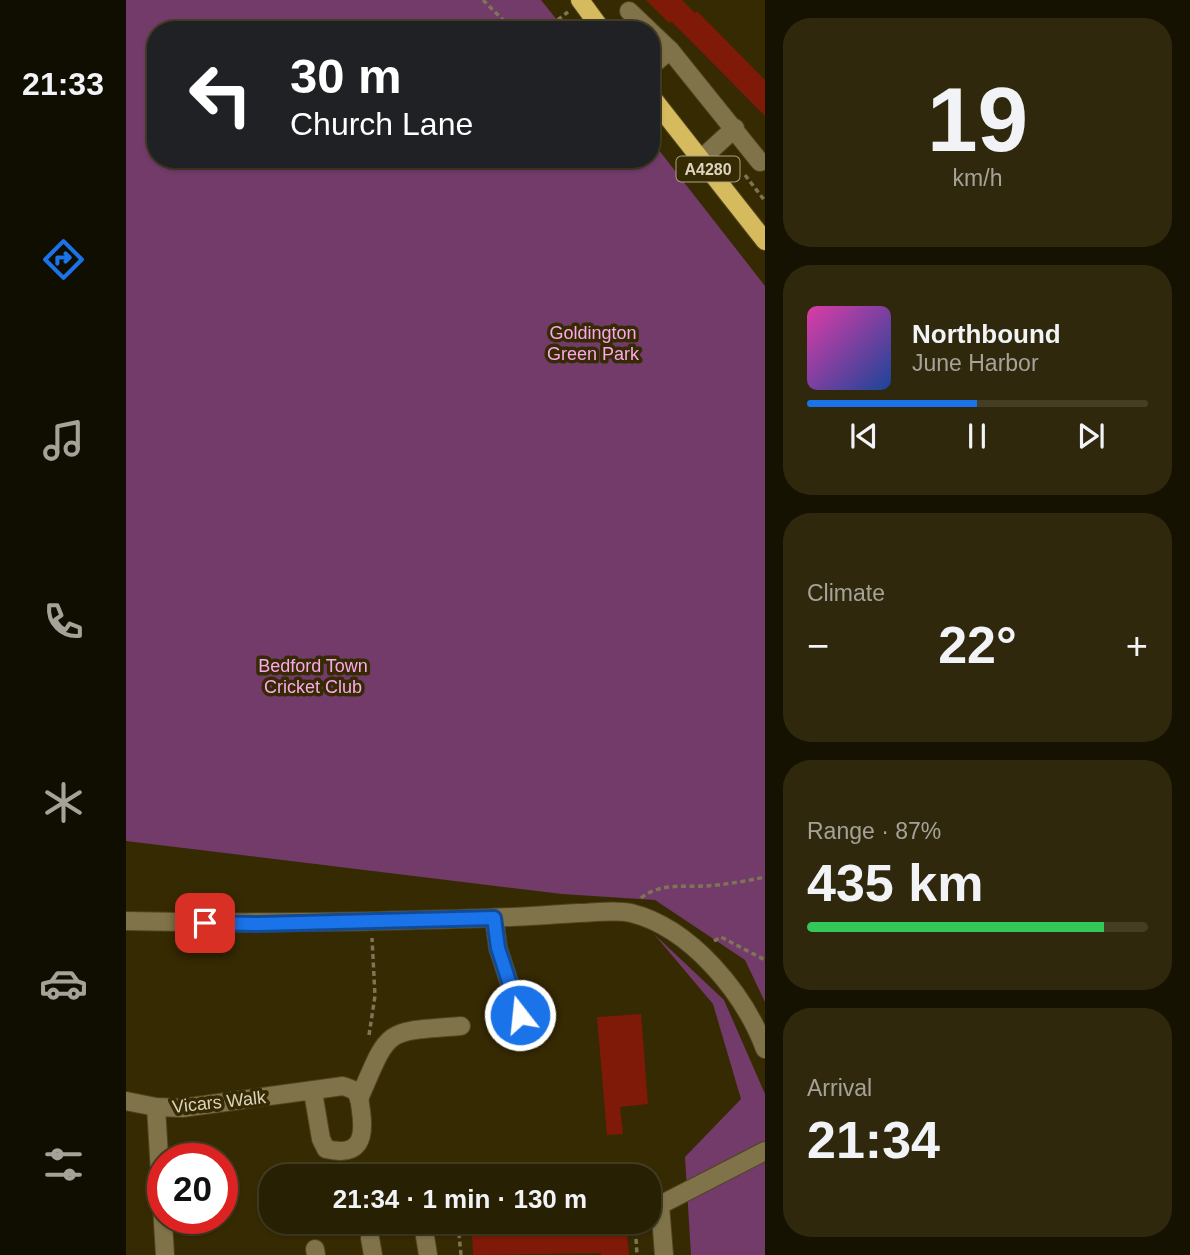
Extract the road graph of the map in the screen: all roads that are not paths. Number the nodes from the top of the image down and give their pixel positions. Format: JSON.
{"nodes":[{"id":1,"x":574,"y":6,"type":"edge"},
{"id":2,"x":629,"y":11,"type":"dead end"},
{"id":3,"x":592,"y":21,"type":"edge"},
{"id":4,"x":640,"y":21,"type":"edge"},
{"id":5,"x":660,"y":40,"type":"edge"},
{"id":6,"x":670,"y":50,"type":"junction"},
{"id":7,"x":660,"y":58,"type":"edge"},
{"id":8,"x":660,"y":107,"type":"edge"},
{"id":9,"x":735,"y":128,"type":"junction"},
{"id":10,"x":701,"y":159,"type":"junction"},
{"id":11,"x":760,"y":162,"type":"dead end"},
{"id":12,"x":765,"y":241,"type":"edge"},
{"id":13,"x":494,"y":918,"type":"junction"},
{"id":14,"x":126,"y":921,"type":"edge"},
{"id":15,"x":520,"y":1015,"type":"dead end"},
{"id":16,"x":461,"y":1026,"type":"dead end"},
{"id":17,"x":765,"y":1049,"type":"edge"},
{"id":18,"x":313,"y":1091,"type":"junction"},
{"id":19,"x":359,"y":1099,"type":"junction"},
{"id":20,"x":126,"y":1101,"type":"edge"},
{"id":21,"x":156,"y":1107,"type":"junction"},
{"id":22,"x":765,"y":1151,"type":"edge"},
{"id":23,"x":425,"y":1234,"type":"edge"},
{"id":24,"x":165,"y":1255,"type":"edge"},
{"id":25,"x":428,"y":1255,"type":"edge"},
{"id":26,"x":664,"y":1255,"type":"edge"}],
"edges":[{"from":1,"to":3,"type":"main road"},
{"from":2,"to":4,"type":"street"},
{"from":5,"to":6,"type":"street"},
{"from":6,"to":7,"type":"street"},
{"from":6,"to":9,"type":"street"},
{"from":8,"to":10,"type":"main road","number":"A4280"},
{"from":9,"to":10,"type":"street"},
{"from":9,"to":11,"type":"street"},
{"from":10,"to":12,"type":"main road","number":"A4280"},
{"from":13,"to":14,"type":"street"},
{"from":13,"to":15,"type":"street"},
{"from":13,"to":17,"type":"street"},
{"from":16,"to":19,"type":"street"},
{"from":18,"to":19,"type":"street","name":"Vicars Walk"},
{"from":18,"to":19,"type":"street"},
{"from":18,"to":21,"type":"street","name":"Vicars Walk"},
{"from":20,"to":21,"type":"street","name":"Vicars Walk"},
{"from":21,"to":24,"type":"street"},
{"from":22,"to":26,"type":"street"},
{"from":23,"to":25,"type":"street"}]}
